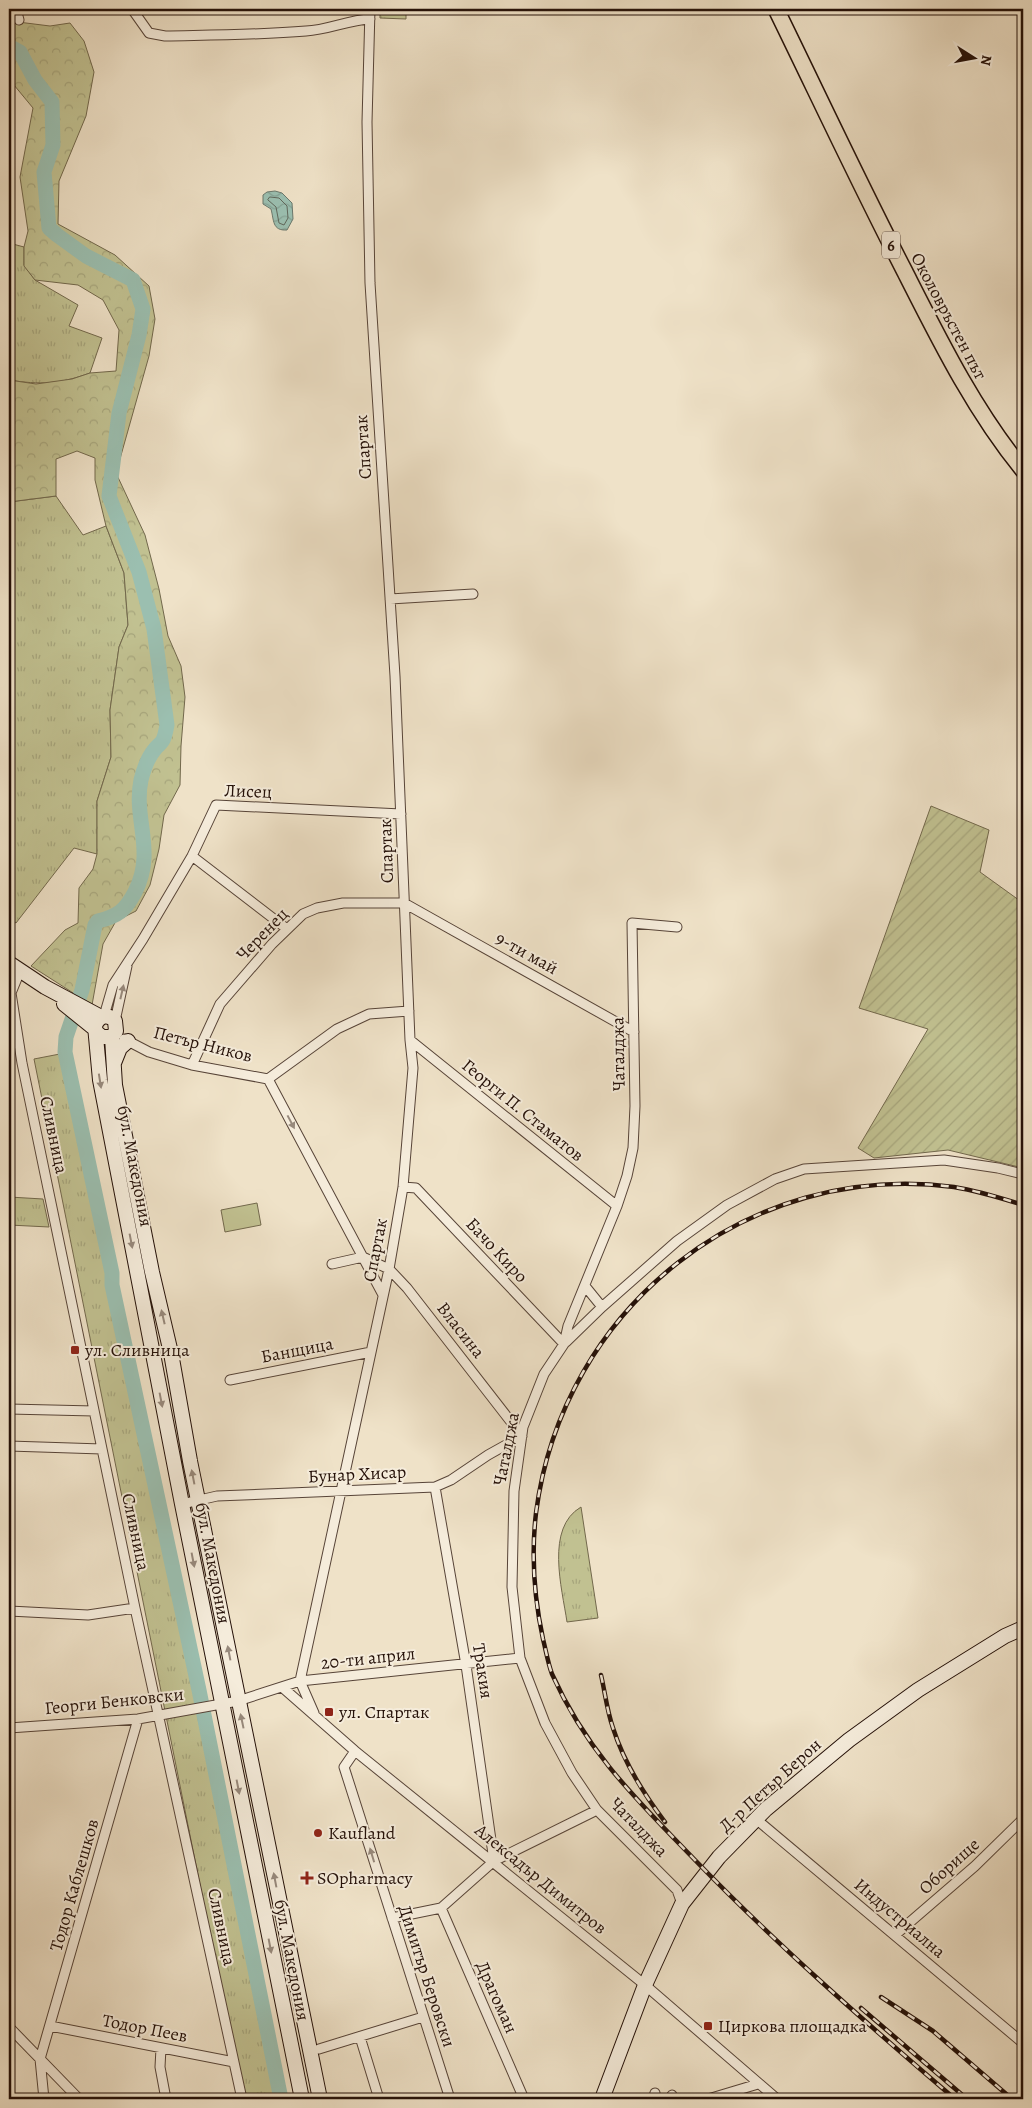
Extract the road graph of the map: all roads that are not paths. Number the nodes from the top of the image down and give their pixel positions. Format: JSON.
{"nodes":[{"id":1,"x":16,"y":9,"type":"edge"},
{"id":2,"x":132,"y":9,"type":"edge"},
{"id":3,"x":370,"y":9,"type":"edge"},
{"id":4,"x":776,"y":9,"type":"edge"},
{"id":5,"x":370,"y":19,"type":"junction"},
{"id":6,"x":19,"y":20,"type":"dead end"},
{"id":7,"x":1023,"y":470,"type":"edge"},
{"id":8,"x":473,"y":594,"type":"dead end"},
{"id":9,"x":390,"y":599,"type":"junction"},
{"id":10,"x":401,"y":814,"type":"junction"},
{"id":11,"x":192,"y":856,"type":"junction"},
{"id":12,"x":404,"y":903,"type":"junction"},
{"id":13,"x":677,"y":926,"type":"dead end"},
{"id":14,"x":287,"y":929,"type":"junction"},
{"id":15,"x":14,"y":967,"type":"edge"},
{"id":16,"x":408,"y":1011,"type":"junction"},
{"id":17,"x":107,"y":1026,"type":"junction"},
{"id":18,"x":634,"y":1032,"type":"junction"},
{"id":19,"x":410,"y":1040,"type":"junction"},
{"id":20,"x":130,"y":1042,"type":"junction"},
{"id":21,"x":114,"y":1064,"type":"junction"},
{"id":22,"x":192,"y":1064,"type":"junction"},
{"id":23,"x":268,"y":1078,"type":"junction"},
{"id":24,"x":1023,"y":1174,"type":"edge"},
{"id":25,"x":404,"y":1187,"type":"junction"},
{"id":26,"x":617,"y":1206,"type":"junction"},
{"id":27,"x":364,"y":1257,"type":"junction"},
{"id":28,"x":332,"y":1264,"type":"dead end"},
{"id":29,"x":389,"y":1269,"type":"junction"},
{"id":30,"x":585,"y":1286,"type":"junction"},
{"id":31,"x":383,"y":1295,"type":"junction"},
{"id":32,"x":602,"y":1307,"type":"junction"},
{"id":33,"x":564,"y":1344,"type":"junction"},
{"id":34,"x":370,"y":1352,"type":"junction"},
{"id":35,"x":230,"y":1380,"type":"dead end"},
{"id":36,"x":9,"y":1408,"type":"edge"},
{"id":37,"x":94,"y":1411,"type":"junction"},
{"id":38,"x":522,"y":1436,"type":"junction"},
{"id":39,"x":9,"y":1446,"type":"edge"},
{"id":40,"x":102,"y":1449,"type":"junction"},
{"id":41,"x":435,"y":1487,"type":"junction"},
{"id":42,"x":340,"y":1492,"type":"junction"},
{"id":43,"x":198,"y":1500,"type":"junction"},
{"id":44,"x":182,"y":1504,"type":"junction"},
{"id":45,"x":135,"y":1608,"type":"junction"},
{"id":46,"x":9,"y":1611,"type":"edge"},
{"id":47,"x":1023,"y":1628,"type":"edge"},
{"id":48,"x":520,"y":1658,"type":"junction"},
{"id":49,"x":466,"y":1665,"type":"junction"},
{"id":50,"x":300,"y":1681,"type":"junction"},
{"id":51,"x":282,"y":1687,"type":"junction"},
{"id":52,"x":238,"y":1701,"type":"junction"},
{"id":53,"x":218,"y":1705,"type":"junction"},
{"id":54,"x":159,"y":1715,"type":"junction"},
{"id":55,"x":315,"y":1716,"type":"junction"},
{"id":56,"x":138,"y":1719,"type":"junction"},
{"id":57,"x":9,"y":1728,"type":"edge"},
{"id":58,"x":355,"y":1751,"type":"junction"},
{"id":59,"x":597,"y":1810,"type":"junction"},
{"id":60,"x":756,"y":1819,"type":"junction"},
{"id":61,"x":1023,"y":1819,"type":"edge"},
{"id":62,"x":494,"y":1862,"type":"junction"},
{"id":63,"x":682,"y":1904,"type":"junction"},
{"id":64,"x":441,"y":1908,"type":"junction"},
{"id":65,"x":392,"y":1918,"type":"junction"},
{"id":66,"x":895,"y":1935,"type":"junction"},
{"id":67,"x":645,"y":1985,"type":"junction"},
{"id":68,"x":423,"y":2017,"type":"junction"},
{"id":69,"x":9,"y":2026,"type":"edge"},
{"id":70,"x":50,"y":2026,"type":"junction"},
{"id":71,"x":360,"y":2036,"type":"junction"},
{"id":72,"x":1023,"y":2042,"type":"edge"},
{"id":73,"x":160,"y":2048,"type":"junction"},
{"id":74,"x":319,"y":2049,"type":"dead end"},
{"id":75,"x":40,"y":2059,"type":"junction"},
{"id":76,"x":234,"y":2062,"type":"junction"},
{"id":77,"x":758,"y":2084,"type":"junction"},
{"id":78,"x":44,"y":2099,"type":"edge"},
{"id":79,"x":79,"y":2099,"type":"edge"},
{"id":80,"x":166,"y":2099,"type":"edge"},
{"id":81,"x":242,"y":2099,"type":"edge"},
{"id":82,"x":302,"y":2099,"type":"edge"},
{"id":83,"x":320,"y":2099,"type":"edge"},
{"id":84,"x":378,"y":2099,"type":"edge"},
{"id":85,"x":450,"y":2099,"type":"edge"},
{"id":86,"x":524,"y":2099,"type":"edge"},
{"id":87,"x":602,"y":2099,"type":"edge"},
{"id":88,"x":708,"y":2099,"type":"edge"},
{"id":89,"x":777,"y":2099,"type":"edge"}],
"edges":[{"from":1,"to":6,"type":"street"},
{"from":2,"to":5,"type":"street"},
{"from":3,"to":5,"type":"street","name":"Спартак"},
{"from":4,"to":7,"type":"main road","name":"Околовръстен път","number":"6"},
{"from":5,"to":9,"type":"street","name":"Спартак"},
{"from":8,"to":9,"type":"street"},
{"from":9,"to":10,"type":"street","name":"Спартак"},
{"from":10,"to":11,"type":"street","name":"Лисец"},
{"from":10,"to":12,"type":"street","name":"Спартак"},
{"from":11,"to":14,"type":"street"},
{"from":11,"to":17,"type":"street","name":"Лисец"},
{"from":12,"to":14,"type":"street","name":"Черенец"},
{"from":12,"to":16,"type":"street","name":"Спартак"},
{"from":12,"to":18,"type":"street","name":"9-ти май"},
{"from":13,"to":18,"type":"street","name":"Чаталджа"},
{"from":14,"to":22,"type":"street","name":"Черенец"},
{"from":15,"to":17,"type":"street"},
{"from":15,"to":37,"type":"street","name":"Сливница"},
{"from":16,"to":19,"type":"street","name":"Спартак"},
{"from":16,"to":23,"type":"street"},
{"from":17,"to":20,"type":"street","name":"Петър Ников"},
{"from":17,"to":21,"type":"street","name":"бул. Македония"},
{"from":17,"to":44,"type":"street","name":"бул. Македония","one_way":true},
{"from":18,"to":26,"type":"street","name":"Чаталджа"},
{"from":19,"to":25,"type":"street","name":"Спартак"},
{"from":19,"to":26,"type":"street","name":"Георги П. Стаматов"},
{"from":20,"to":21,"type":"street"},
{"from":20,"to":22,"type":"street","name":"Петър Ников"},
{"from":43,"to":21,"type":"street","name":"бул. Македония","one_way":true},
{"from":22,"to":23,"type":"street","name":"Петър Ников"},
{"from":23,"to":27,"type":"street","one_way":true},
{"from":24,"to":32,"type":"street"},
{"from":25,"to":29,"type":"street","name":"Спартак"},
{"from":25,"to":33,"type":"street","name":"Бачо Киро"},
{"from":26,"to":30,"type":"street","name":"Чаталджа"},
{"from":27,"to":28,"type":"street"},
{"from":27,"to":29,"type":"street","name":"Власина"},
{"from":27,"to":31,"type":"street"},
{"from":29,"to":31,"type":"street","name":"Спартак"},
{"from":29,"to":38,"type":"street","name":"Власина"},
{"from":30,"to":32,"type":"street"},
{"from":30,"to":33,"type":"street","name":"Чаталджа"},
{"from":31,"to":34,"type":"street","name":"Спартак"},
{"from":32,"to":33,"type":"street"},
{"from":33,"to":38,"type":"street","name":"Чаталджа"},
{"from":34,"to":35,"type":"street","name":"Банщица"},
{"from":34,"to":42,"type":"street","name":"Спартак"},
{"from":36,"to":37,"type":"street"},
{"from":37,"to":40,"type":"street","name":"Сливница"},
{"from":38,"to":41,"type":"street","name":"Бунар Хисар"},
{"from":38,"to":48,"type":"street","name":"Чаталджа"},
{"from":39,"to":40,"type":"street"},
{"from":40,"to":45,"type":"street","name":"Сливница"},
{"from":41,"to":42,"type":"street","name":"Бунар Хисар"},
{"from":41,"to":49,"type":"street","name":"Тракия"},
{"from":42,"to":43,"type":"street","name":"Бунар Хисар"},
{"from":42,"to":50,"type":"street","name":"Спартак"},
{"from":43,"to":44,"type":"street","name":"Бунар Хисар"},
{"from":52,"to":43,"type":"street","name":"бул. Македония","one_way":true},
{"from":44,"to":53,"type":"street","name":"бул. Македония","one_way":true},
{"from":45,"to":46,"type":"street"},
{"from":45,"to":54,"type":"street","name":"Сливница"},
{"from":47,"to":60,"type":"street","name":"Д-р Петър Берон"},
{"from":48,"to":49,"type":"street","name":"20-ти април"},
{"from":48,"to":59,"type":"street","name":"Чаталджа"},
{"from":49,"to":50,"type":"street","name":"20-ти април"},
{"from":49,"to":62,"type":"street","name":"Тракия"},
{"from":50,"to":51,"type":"street","name":"20-ти април"},
{"from":50,"to":55,"type":"street"},
{"from":51,"to":52,"type":"street","name":"20-ти април"},
{"from":51,"to":55,"type":"street","name":"Алексадър Димитров"},
{"from":52,"to":53,"type":"street","name":"20-ти април"},
{"from":83,"to":52,"type":"street","name":"бул. Македония","one_way":true},
{"from":53,"to":54,"type":"street","name":"Георги Бенковски"},
{"from":53,"to":82,"type":"street","name":"бул. Македония","one_way":true},
{"from":54,"to":56,"type":"street","name":"Георги Бенковски"},
{"from":54,"to":76,"type":"street","name":"Сливница"},
{"from":55,"to":58,"type":"street","name":"Алексадър Димитров"},
{"from":56,"to":57,"type":"street","name":"Георги Бенковски"},
{"from":56,"to":70,"type":"street","name":"Тодор Каблешков"},
{"from":58,"to":62,"type":"street","name":"Алексадър Димитров"},
{"from":65,"to":58,"type":"street","name":"Димитър Беровски","one_way":true},
{"from":59,"to":62,"type":"street"},
{"from":59,"to":63,"type":"street","name":"Чаталджа"},
{"from":60,"to":63,"type":"street","name":"Д-р Петър Берон"},
{"from":60,"to":66,"type":"street","name":"Индустриална"},
{"from":61,"to":66,"type":"street","name":"Оборище"},
{"from":62,"to":64,"type":"street"},
{"from":62,"to":67,"type":"street","name":"Алексадър Димитров"},
{"from":63,"to":67,"type":"street","name":"Д-р Петър Берон"},
{"from":64,"to":65,"type":"street"},
{"from":64,"to":86,"type":"street","name":"Драгоман"},
{"from":65,"to":68,"type":"street","name":"Димитър Беровски"},
{"from":66,"to":72,"type":"street","name":"Индустриална"},
{"from":67,"to":77,"type":"street","name":"Алексадър Димитров"},
{"from":67,"to":87,"type":"street","name":"Д-р Петър Берон"},
{"from":68,"to":71,"type":"street"},
{"from":68,"to":85,"type":"street","name":"Димитър Беровски"},
{"from":69,"to":75,"type":"street"},
{"from":70,"to":73,"type":"street","name":"Тодор Пеев"},
{"from":70,"to":75,"type":"street","name":"Тодор Каблешков"},
{"from":71,"to":74,"type":"street"},
{"from":71,"to":84,"type":"street"},
{"from":73,"to":76,"type":"street","name":"Тодор Пеев"},
{"from":73,"to":80,"type":"street"},
{"from":75,"to":78,"type":"street"},
{"from":75,"to":79,"type":"street"},
{"from":76,"to":81,"type":"street","name":"Сливница"},
{"from":77,"to":88,"type":"street"},
{"from":77,"to":89,"type":"street","name":"Алексадър Димитров"}]}
